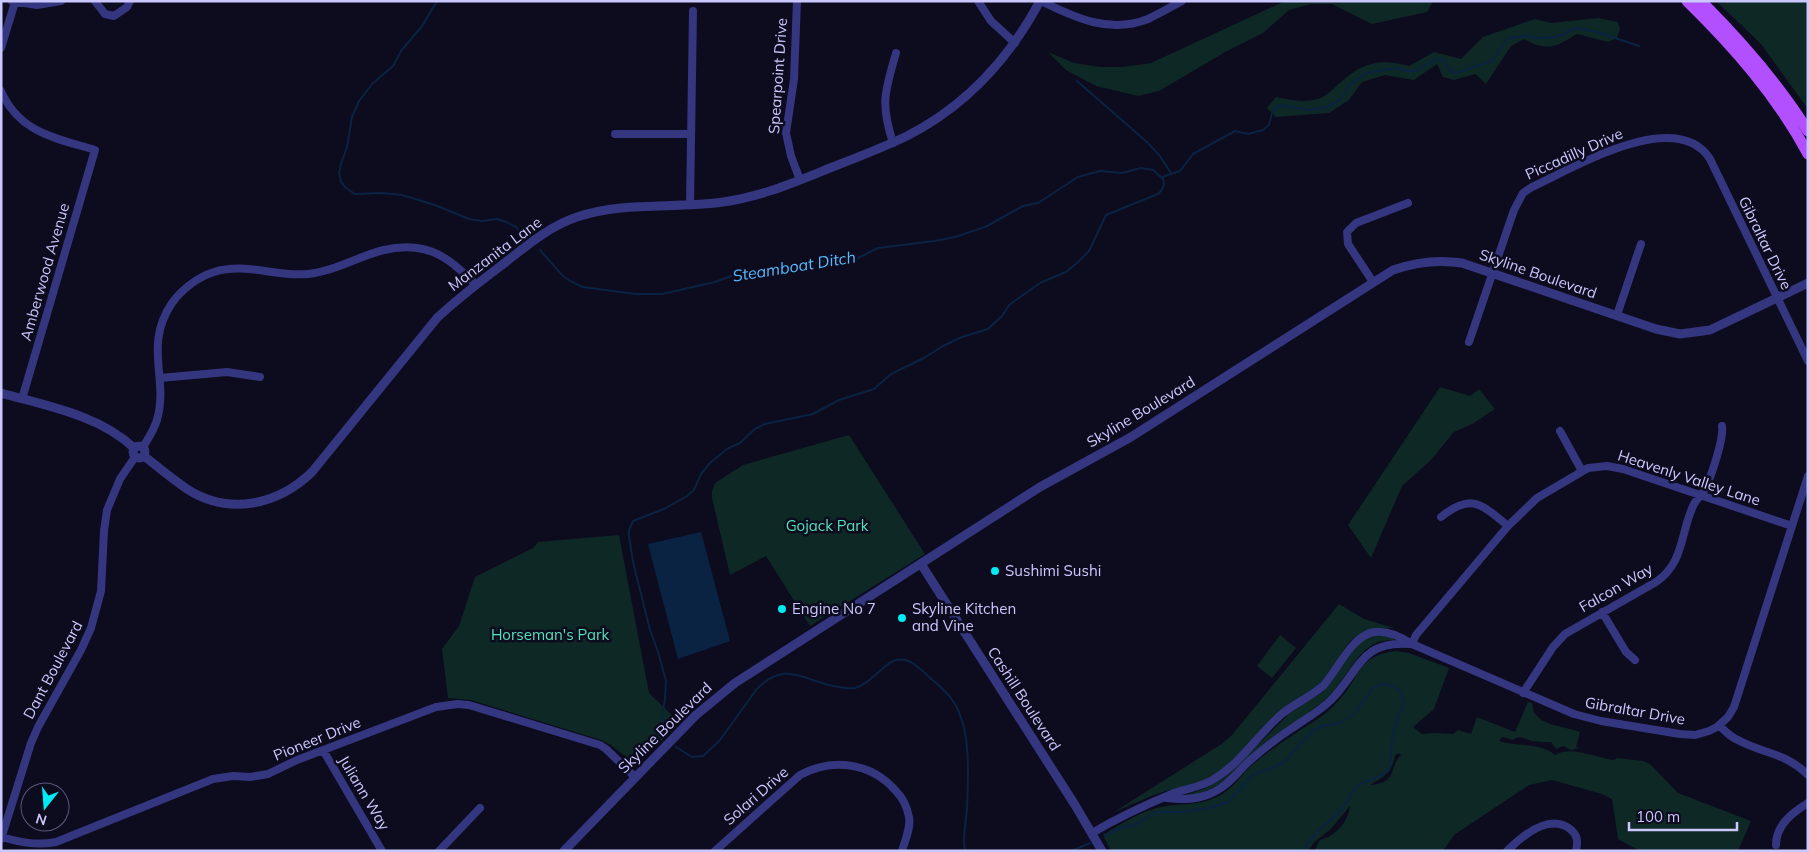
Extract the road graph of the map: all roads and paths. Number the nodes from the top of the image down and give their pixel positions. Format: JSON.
{"nodes":[{"id":1,"x":61,"y":1,"type":"edge"},
{"id":2,"x":95,"y":1,"type":"edge"},
{"id":3,"x":130,"y":1,"type":"edge"},
{"id":4,"x":797,"y":1,"type":"edge"},
{"id":5,"x":978,"y":1,"type":"edge"},
{"id":6,"x":1040,"y":1,"type":"edge"},
{"id":7,"x":1182,"y":1,"type":"edge"},
{"id":8,"x":1687,"y":1,"type":"edge"},
{"id":9,"x":1701,"y":1,"type":"edge"},
{"id":10,"x":13,"y":2,"type":"edge"},
{"id":11,"x":693,"y":11,"type":"dead end"},
{"id":12,"x":1015,"y":43,"type":"junction"},
{"id":13,"x":1,"y":48,"type":"edge"},
{"id":14,"x":896,"y":53,"type":"dead end"},
{"id":15,"x":1,"y":92,"type":"edge"},
{"id":16,"x":1808,"y":131,"type":"edge"},
{"id":17,"x":615,"y":134,"type":"dead end"},
{"id":18,"x":691,"y":134,"type":"junction"},
{"id":19,"x":893,"y":142,"type":"junction"},
{"id":20,"x":1691,"y":142,"type":"joint"},
{"id":21,"x":1808,"y":154,"type":"edge"},
{"id":22,"x":800,"y":180,"type":"junction"},
{"id":23,"x":1408,"y":203,"type":"dead end"},
{"id":24,"x":690,"y":205,"type":"junction"},
{"id":25,"x":1641,"y":244,"type":"dead end"},
{"id":26,"x":1493,"y":272,"type":"junction"},
{"id":27,"x":1373,"y":282,"type":"junction"},
{"id":28,"x":1808,"y":283,"type":"edge"},
{"id":29,"x":476,"y":286,"type":"junction"},
{"id":30,"x":1777,"y":298,"type":"junction"},
{"id":31,"x":1617,"y":315,"type":"junction"},
{"id":32,"x":1468,"y":342,"type":"dead end"},
{"id":33,"x":1808,"y":361,"type":"edge"},
{"id":34,"x":260,"y":377,"type":"dead end"},
{"id":35,"x":160,"y":378,"type":"junction"},
{"id":36,"x":1,"y":392,"type":"edge"},
{"id":37,"x":22,"y":399,"type":"junction"},
{"id":38,"x":1722,"y":426,"type":"dead end"},
{"id":39,"x":1560,"y":431,"type":"dead end"},
{"id":40,"x":139,"y":452,"type":"junction"},
{"id":41,"x":1582,"y":471,"type":"junction"},
{"id":42,"x":1808,"y":476,"type":"edge"},
{"id":43,"x":1701,"y":495,"type":"junction"},
{"id":44,"x":1441,"y":517,"type":"dead end"},
{"id":45,"x":1508,"y":526,"type":"junction"},
{"id":46,"x":1792,"y":526,"type":"junction"},
{"id":47,"x":921,"y":564,"type":"junction"},
{"id":48,"x":1602,"y":612,"type":"junction"},
{"id":49,"x":1412,"y":644,"type":"junction"},
{"id":50,"x":1635,"y":660,"type":"dead end"},
{"id":51,"x":1523,"y":692,"type":"junction"},
{"id":52,"x":1719,"y":725,"type":"junction"},
{"id":53,"x":323,"y":750,"type":"junction"},
{"id":54,"x":1808,"y":775,"type":"edge"},
{"id":55,"x":634,"y":776,"type":"junction"},
{"id":56,"x":1166,"y":798,"type":"junction"},
{"id":57,"x":1808,"y":803,"type":"edge"},
{"id":58,"x":480,"y":808,"type":"dead end"},
{"id":59,"x":1092,"y":833,"type":"junction"},
{"id":60,"x":1,"y":838,"type":"edge"},
{"id":61,"x":1776,"y":845,"type":"dead end"},
{"id":62,"x":1576,"y":849,"type":"edge"},
{"id":63,"x":382,"y":851,"type":"edge"},
{"id":64,"x":439,"y":851,"type":"edge"},
{"id":65,"x":564,"y":851,"type":"edge"},
{"id":66,"x":714,"y":851,"type":"edge"},
{"id":67,"x":902,"y":851,"type":"edge"},
{"id":68,"x":1102,"y":851,"type":"edge"},
{"id":69,"x":1507,"y":851,"type":"edge"}],
"edges":[{"from":1,"to":10,"type":"street"},
{"from":2,"to":3,"type":"street"},
{"from":4,"to":22,"type":"street","name":"Spearpoint Drive"},
{"from":5,"to":12,"type":"street"},
{"from":6,"to":7,"type":"street"},
{"from":6,"to":12,"type":"street","name":"Manzanita Lane"},
{"from":8,"to":21,"type":"main road"},
{"from":9,"to":16,"type":"main road"},
{"from":10,"to":13,"type":"street"},
{"from":11,"to":18,"type":"street"},
{"from":12,"to":19,"type":"street","name":"Manzanita Lane"},
{"from":14,"to":19,"type":"street"},
{"from":15,"to":37,"type":"street","name":"Amberwood Avenue"},
{"from":17,"to":18,"type":"street"},
{"from":18,"to":24,"type":"street"},
{"from":19,"to":22,"type":"street","name":"Manzanita Lane"},
{"from":20,"to":26,"type":"street","name":"Piccadilly Drive"},
{"from":20,"to":30,"type":"street","name":"Gibraltar Drive"},
{"from":22,"to":24,"type":"street","name":"Manzanita Lane"},
{"from":23,"to":27,"type":"street"},
{"from":24,"to":29,"type":"street","name":"Manzanita Lane"},
{"from":25,"to":31,"type":"street"},
{"from":26,"to":27,"type":"street","name":"Skyline Boulevard"},
{"from":26,"to":31,"type":"street","name":"Skyline Boulevard"},
{"from":26,"to":32,"type":"street","name":"Piccadilly Drive"},
{"from":27,"to":47,"type":"street","name":"Skyline Boulevard"},
{"from":28,"to":30,"type":"street","name":"Skyline Boulevard"},
{"from":29,"to":35,"type":"street","name":"Dant Boulevard"},
{"from":29,"to":40,"type":"street","name":"Manzanita Lane"},
{"from":30,"to":31,"type":"street","name":"Skyline Boulevard"},
{"from":30,"to":33,"type":"street","name":"Gibraltar Drive"},
{"from":34,"to":35,"type":"street"},
{"from":35,"to":40,"type":"street","name":"Dant Boulevard"},
{"from":36,"to":37,"type":"street","name":"Manzanita Lane"},
{"from":37,"to":40,"type":"street","name":"Manzanita Lane"},
{"from":38,"to":43,"type":"street","name":"Falcon Way"},
{"from":39,"to":41,"type":"street"},
{"from":40,"to":60,"type":"street","name":"Dant Boulevard"},
{"from":41,"to":43,"type":"street","name":"Heavenly Valley Lane"},
{"from":41,"to":45,"type":"street","name":"Heavenly Valley Lane"},
{"from":42,"to":46,"type":"street","name":"Gibraltar Drive"},
{"from":43,"to":46,"type":"street","name":"Heavenly Valley Lane"},
{"from":43,"to":48,"type":"street","name":"Falcon Way"},
{"from":44,"to":45,"type":"street"},
{"from":45,"to":49,"type":"street","name":"Heavenly Valley Lane"},
{"from":46,"to":52,"type":"street","name":"Gibraltar Drive"},
{"from":47,"to":55,"type":"street","name":"Skyline Boulevard"},
{"from":47,"to":59,"type":"street","name":"Cashill Boulevard"},
{"from":48,"to":50,"type":"street"},
{"from":48,"to":51,"type":"street","name":"Falcon Way"},
{"from":49,"to":51,"type":"street","name":"Gibraltar Drive"},
{"from":49,"to":56,"type":"street","name":"Gibraltar Drive"},
{"from":49,"to":56,"type":"street","name":"Gibraltar Drive"},
{"from":51,"to":52,"type":"street","name":"Gibraltar Drive"},
{"from":52,"to":54,"type":"street"},
{"from":53,"to":55,"type":"street","name":"Pioneer Drive"},
{"from":53,"to":60,"type":"street","name":"Pioneer Drive"},
{"from":53,"to":63,"type":"street","name":"Juliann Way"},
{"from":55,"to":65,"type":"street","name":"Skyline Boulevard"},
{"from":56,"to":59,"type":"street","name":"Gibraltar Drive"},
{"from":57,"to":61,"type":"street"},
{"from":58,"to":64,"type":"street"},
{"from":59,"to":68,"type":"street","name":"Cashill Boulevard"},
{"from":62,"to":69,"type":"street"},
{"from":66,"to":67,"type":"street","name":"Solari Drive"}]}
